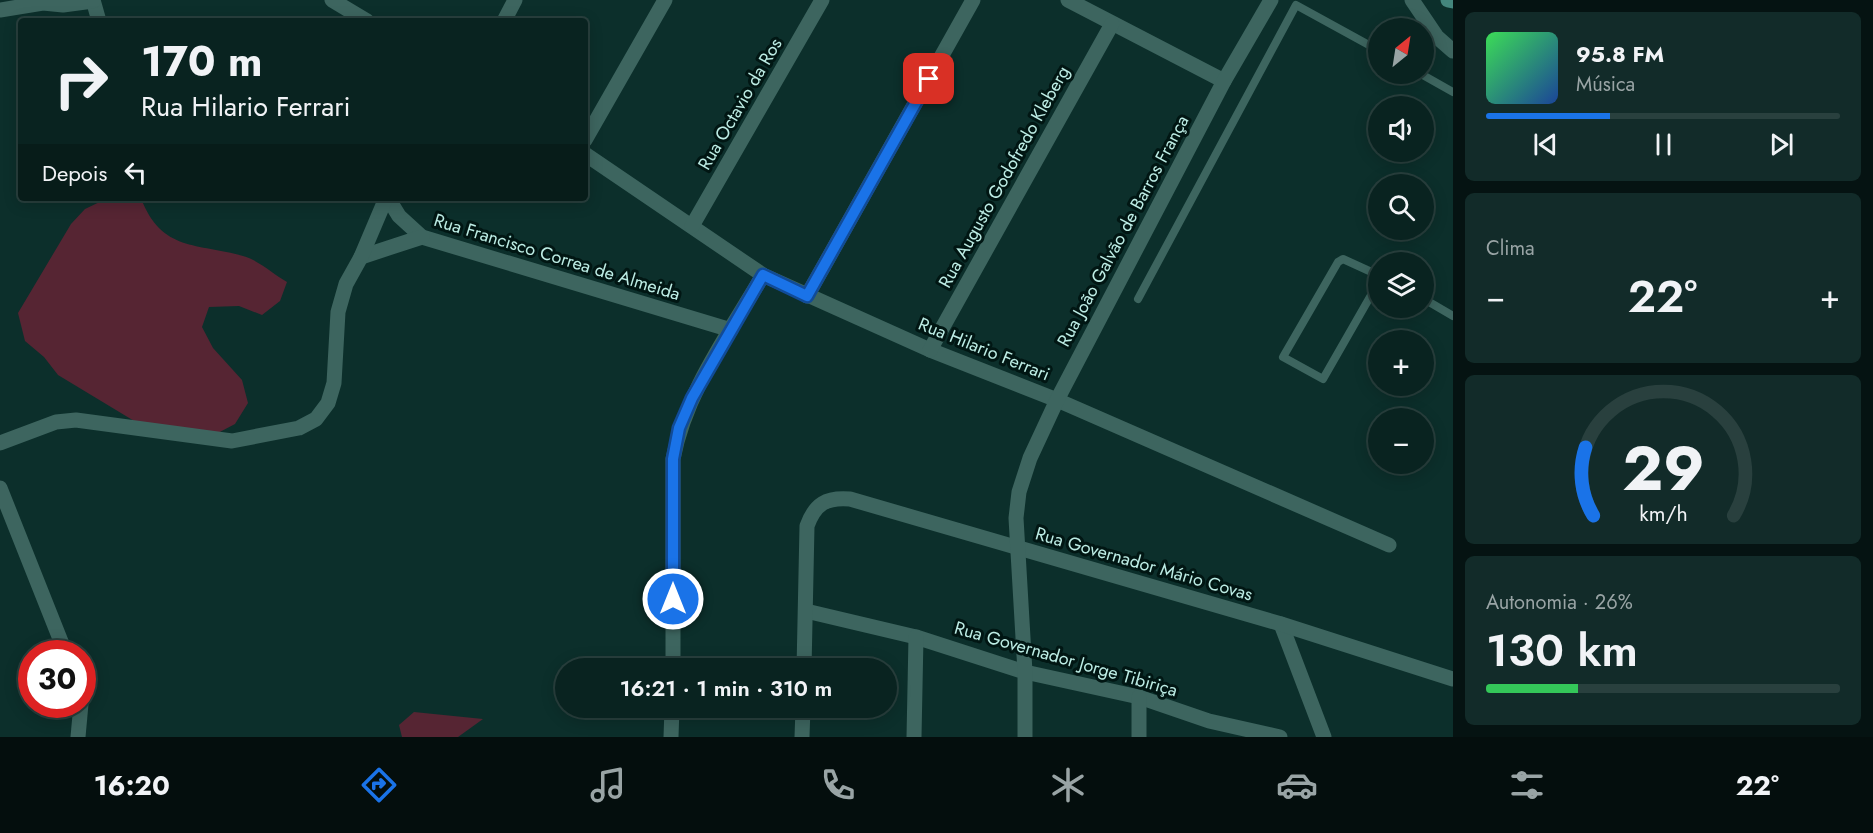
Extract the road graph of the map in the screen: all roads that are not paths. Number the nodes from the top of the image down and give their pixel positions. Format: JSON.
{"nodes":[{"id":1,"x":93,"y":0,"type":"edge"},
{"id":2,"x":332,"y":0,"type":"edge"},
{"id":3,"x":515,"y":0,"type":"edge"},
{"id":4,"x":665,"y":0,"type":"edge"},
{"id":5,"x":822,"y":0,"type":"edge"},
{"id":6,"x":973,"y":0,"type":"edge"},
{"id":7,"x":1068,"y":0,"type":"edge"},
{"id":8,"x":1271,"y":0,"type":"edge"},
{"id":9,"x":1448,"y":0,"type":"edge"},
{"id":10,"x":1412,"y":1,"type":"edge"},
{"id":11,"x":1453,"y":1,"type":"edge"},
{"id":12,"x":0,"y":10,"type":"edge"},
{"id":13,"x":350,"y":11,"type":"edge"},
{"id":14,"x":98,"y":18,"type":"edge"},
{"id":15,"x":506,"y":18,"type":"edge"},
{"id":16,"x":1112,"y":24,"type":"junction"},
{"id":17,"x":1368,"y":45,"type":"edge"},
{"id":18,"x":1453,"y":51,"type":"edge"},
{"id":19,"x":1224,"y":81,"type":"junction"},
{"id":20,"x":1434,"y":81,"type":"edge"},
{"id":21,"x":1453,"y":92,"type":"edge"},
{"id":22,"x":588,"y":135,"type":"edge"},
{"id":23,"x":588,"y":156,"type":"edge"},
{"id":24,"x":386,"y":201,"type":"edge"},
{"id":25,"x":389,"y":201,"type":"edge"},
{"id":26,"x":692,"y":226,"type":"junction"},
{"id":27,"x":422,"y":237,"type":"junction"},
{"id":28,"x":361,"y":257,"type":"junction"},
{"id":29,"x":1368,"y":270,"type":"edge"},
{"id":30,"x":763,"y":275,"type":"junction"},
{"id":31,"x":807,"y":296,"type":"junction"},
{"id":32,"x":1138,"y":299,"type":"dead end"},
{"id":33,"x":1368,"y":300,"type":"edge"},
{"id":34,"x":1434,"y":305,"type":"edge"},
{"id":35,"x":1453,"y":316,"type":"edge"},
{"id":36,"x":731,"y":330,"type":"junction"},
{"id":37,"x":930,"y":350,"type":"junction"},
{"id":38,"x":1057,"y":400,"type":"junction"},
{"id":39,"x":0,"y":443,"type":"edge"},
{"id":40,"x":0,"y":488,"type":"edge"},
{"id":41,"x":1389,"y":545,"type":"dead end"},
{"id":42,"x":1018,"y":548,"type":"junction"},
{"id":43,"x":806,"y":611,"type":"junction"},
{"id":44,"x":1281,"y":624,"type":"junction"},
{"id":45,"x":916,"y":637,"type":"junction"},
{"id":46,"x":60,"y":640,"type":"edge"},
{"id":47,"x":673,"y":658,"type":"edge"},
{"id":48,"x":804,"y":658,"type":"edge"},
{"id":49,"x":1025,"y":672,"type":"junction"},
{"id":50,"x":1453,"y":679,"type":"edge"},
{"id":51,"x":1139,"y":698,"type":"junction"},
{"id":52,"x":80,"y":718,"type":"edge"},
{"id":53,"x":672,"y":718,"type":"edge"},
{"id":54,"x":803,"y":718,"type":"edge"},
{"id":55,"x":1209,"y":721,"type":"junction"},
{"id":56,"x":78,"y":737,"type":"edge"},
{"id":57,"x":671,"y":737,"type":"edge"},
{"id":58,"x":802,"y":737,"type":"edge"},
{"id":59,"x":914,"y":737,"type":"edge"},
{"id":60,"x":1025,"y":737,"type":"edge"},
{"id":61,"x":1138,"y":737,"type":"edge"},
{"id":62,"x":1215,"y":737,"type":"edge"},
{"id":63,"x":1280,"y":737,"type":"edge"},
{"id":64,"x":1324,"y":737,"type":"edge"}],
"edges":[{"from":1,"to":12,"type":"street"},
{"from":1,"to":14,"type":"street"},
{"from":2,"to":13,"type":"street"},
{"from":3,"to":15,"type":"street"},
{"from":4,"to":22,"type":"street"},
{"from":5,"to":26,"type":"street","name":"Rua Octavio da Ros"},
{"from":6,"to":31,"type":"street"},
{"from":7,"to":16,"type":"street"},
{"from":8,"to":19,"type":"street","name":"Rua João Galvão de Barros França"},
{"from":9,"to":11,"type":"main road"},
{"from":10,"to":18,"type":"street"},
{"from":16,"to":19,"type":"street"},
{"from":16,"to":37,"type":"street","name":"Rua Augusto Godofredo Kleberg"},
{"from":17,"to":32,"type":"lane"},
{"from":19,"to":38,"type":"street","name":"Rua João Galvão de Barros França"},
{"from":20,"to":21,"type":"lane"},
{"from":23,"to":26,"type":"street","name":"Rua Hilario Ferrari"},
{"from":24,"to":28,"type":"street"},
{"from":25,"to":27,"type":"street","name":"Rua Francisco Correa de Almeida"},
{"from":26,"to":30,"type":"street","name":"Rua Hilario Ferrari"},
{"from":27,"to":28,"type":"street"},
{"from":27,"to":36,"type":"street","name":"Rua Francisco Correa de Almeida"},
{"from":28,"to":39,"type":"street"},
{"from":29,"to":33,"type":"lane"},
{"from":30,"to":31,"type":"street","name":"Rua Hilario Ferrari"},
{"from":30,"to":36,"type":"street"},
{"from":31,"to":37,"type":"street","name":"Rua Hilario Ferrari"},
{"from":34,"to":35,"type":"lane"},
{"from":36,"to":47,"type":"street"},
{"from":37,"to":38,"type":"street","name":"Rua Hilario Ferrari"},
{"from":38,"to":41,"type":"street","name":"Rua Hilario Ferrari"},
{"from":38,"to":42,"type":"street","name":"Rua João Galvão de Barros França"},
{"from":40,"to":46,"type":"street"},
{"from":42,"to":43,"type":"street","name":"Rua Governador Mário Covas"},
{"from":42,"to":44,"type":"street","name":"Rua Governador Mário Covas"},
{"from":42,"to":49,"type":"street","name":"Rua João Galvão de Barros França"},
{"from":43,"to":45,"type":"street","name":"Rua Governador Jorge Tibiriça"},
{"from":43,"to":48,"type":"street"},
{"from":44,"to":50,"type":"street","name":"Rua Governador Mário Covas"},
{"from":44,"to":64,"type":"street"},
{"from":45,"to":49,"type":"street","name":"Rua Governador Jorge Tibiriça"},
{"from":45,"to":59,"type":"street"},
{"from":49,"to":51,"type":"street","name":"Rua Governador Jorge Tibiriça"},
{"from":49,"to":60,"type":"street","name":"Rua João Galvão de Barros França"},
{"from":51,"to":55,"type":"street","name":"Rua Governador Jorge Tibiriça"},
{"from":51,"to":61,"type":"street"},
{"from":52,"to":56,"type":"street"},
{"from":53,"to":57,"type":"street"},
{"from":54,"to":58,"type":"street"},
{"from":55,"to":62,"type":"street"},
{"from":55,"to":63,"type":"street","name":"Rua Governador Jorge Tibiriça"}]}
